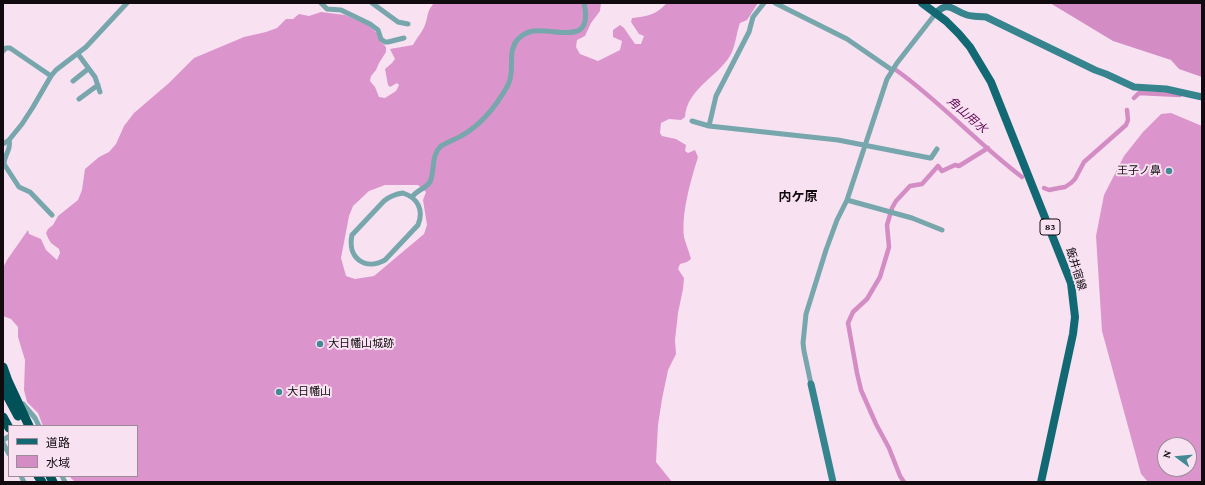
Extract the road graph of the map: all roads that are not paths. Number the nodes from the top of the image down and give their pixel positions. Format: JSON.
{"nodes":[{"id":1,"x":127,"y":3,"type":"edge"},
{"id":2,"x":321,"y":3,"type":"edge"},
{"id":3,"x":372,"y":3,"type":"edge"},
{"id":4,"x":584,"y":3,"type":"edge"},
{"id":5,"x":764,"y":3,"type":"edge"},
{"id":6,"x":775,"y":3,"type":"edge"},
{"id":7,"x":922,"y":3,"type":"edge"},
{"id":8,"x":936,"y":13,"type":"junction"},
{"id":9,"x":408,"y":24,"type":"dead end"},
{"id":10,"x":404,"y":38,"type":"dead end"},
{"id":11,"x":3,"y":51,"type":"edge"},
{"id":12,"x":78,"y":54,"type":"junction"},
{"id":13,"x":88,"y":69,"type":"junction"},
{"id":14,"x":892,"y":70,"type":"junction"},
{"id":15,"x":51,"y":76,"type":"junction"},
{"id":16,"x":73,"y":81,"type":"dead end"},
{"id":17,"x":98,"y":85,"type":"junction"},
{"id":18,"x":100,"y":92,"type":"dead end"},
{"id":19,"x":1202,"y":97,"type":"edge"},
{"id":20,"x":79,"y":99,"type":"dead end"},
{"id":21,"x":692,"y":121,"type":"dead end"},
{"id":22,"x":709,"y":126,"type":"junction"},
{"id":23,"x":5,"y":141,"type":"edge"},
{"id":24,"x":865,"y":145,"type":"junction"},
{"id":25,"x":937,"y":149,"type":"dead end"},
{"id":26,"x":412,"y":197,"type":"junction"},
{"id":27,"x":847,"y":200,"type":"junction"},
{"id":28,"x":52,"y":215,"type":"dead end"},
{"id":29,"x":942,"y":230,"type":"dead end"},
{"id":30,"x":3,"y":367,"type":"edge"},
{"id":31,"x":811,"y":384,"type":"joint"},
{"id":32,"x":3,"y":388,"type":"edge"},
{"id":33,"x":23,"y":404,"type":"dead end"},
{"id":34,"x":3,"y":417,"type":"edge"},
{"id":35,"x":32,"y":425,"type":"edge"},
{"id":36,"x":7,"y":435,"type":"edge"},
{"id":37,"x":3,"y":443,"type":"edge"},
{"id":38,"x":8,"y":452,"type":"edge"},
{"id":39,"x":833,"y":482,"type":"edge"},
{"id":40,"x":1040,"y":482,"type":"edge"}],
"edges":[{"from":1,"to":12,"type":"street"},
{"from":2,"to":10,"type":"street"},
{"from":3,"to":9,"type":"street"},
{"from":4,"to":26,"type":"street"},
{"from":5,"to":22,"type":"street"},
{"from":6,"to":14,"type":"street"},
{"from":7,"to":8,"type":"main road","name":"飯井宿線","number":"83"},
{"from":8,"to":14,"type":"street"},
{"from":8,"to":19,"type":"street"},
{"from":8,"to":40,"type":"main road","name":"飯井宿線","number":"83"},
{"from":11,"to":15,"type":"street"},
{"from":12,"to":13,"type":"street"},
{"from":12,"to":15,"type":"street"},
{"from":13,"to":16,"type":"street"},
{"from":13,"to":17,"type":"street"},
{"from":14,"to":24,"type":"street"},
{"from":15,"to":23,"type":"street"},
{"from":17,"to":18,"type":"street"},
{"from":17,"to":20,"type":"street"},
{"from":21,"to":22,"type":"street"},
{"from":22,"to":24,"type":"street"},
{"from":23,"to":28,"type":"street"},
{"from":24,"to":25,"type":"street"},
{"from":24,"to":27,"type":"street"},
{"from":26,"to":26,"type":"street"},
{"from":27,"to":29,"type":"street"},
{"from":27,"to":31,"type":"street"},
{"from":30,"to":35,"type":"highway"},
{"from":31,"to":39,"type":"street"},
{"from":32,"to":35,"type":"highway"},
{"from":33,"to":35,"type":"street"},
{"from":34,"to":36,"type":"highway"},
{"from":37,"to":38,"type":"street"}]}
